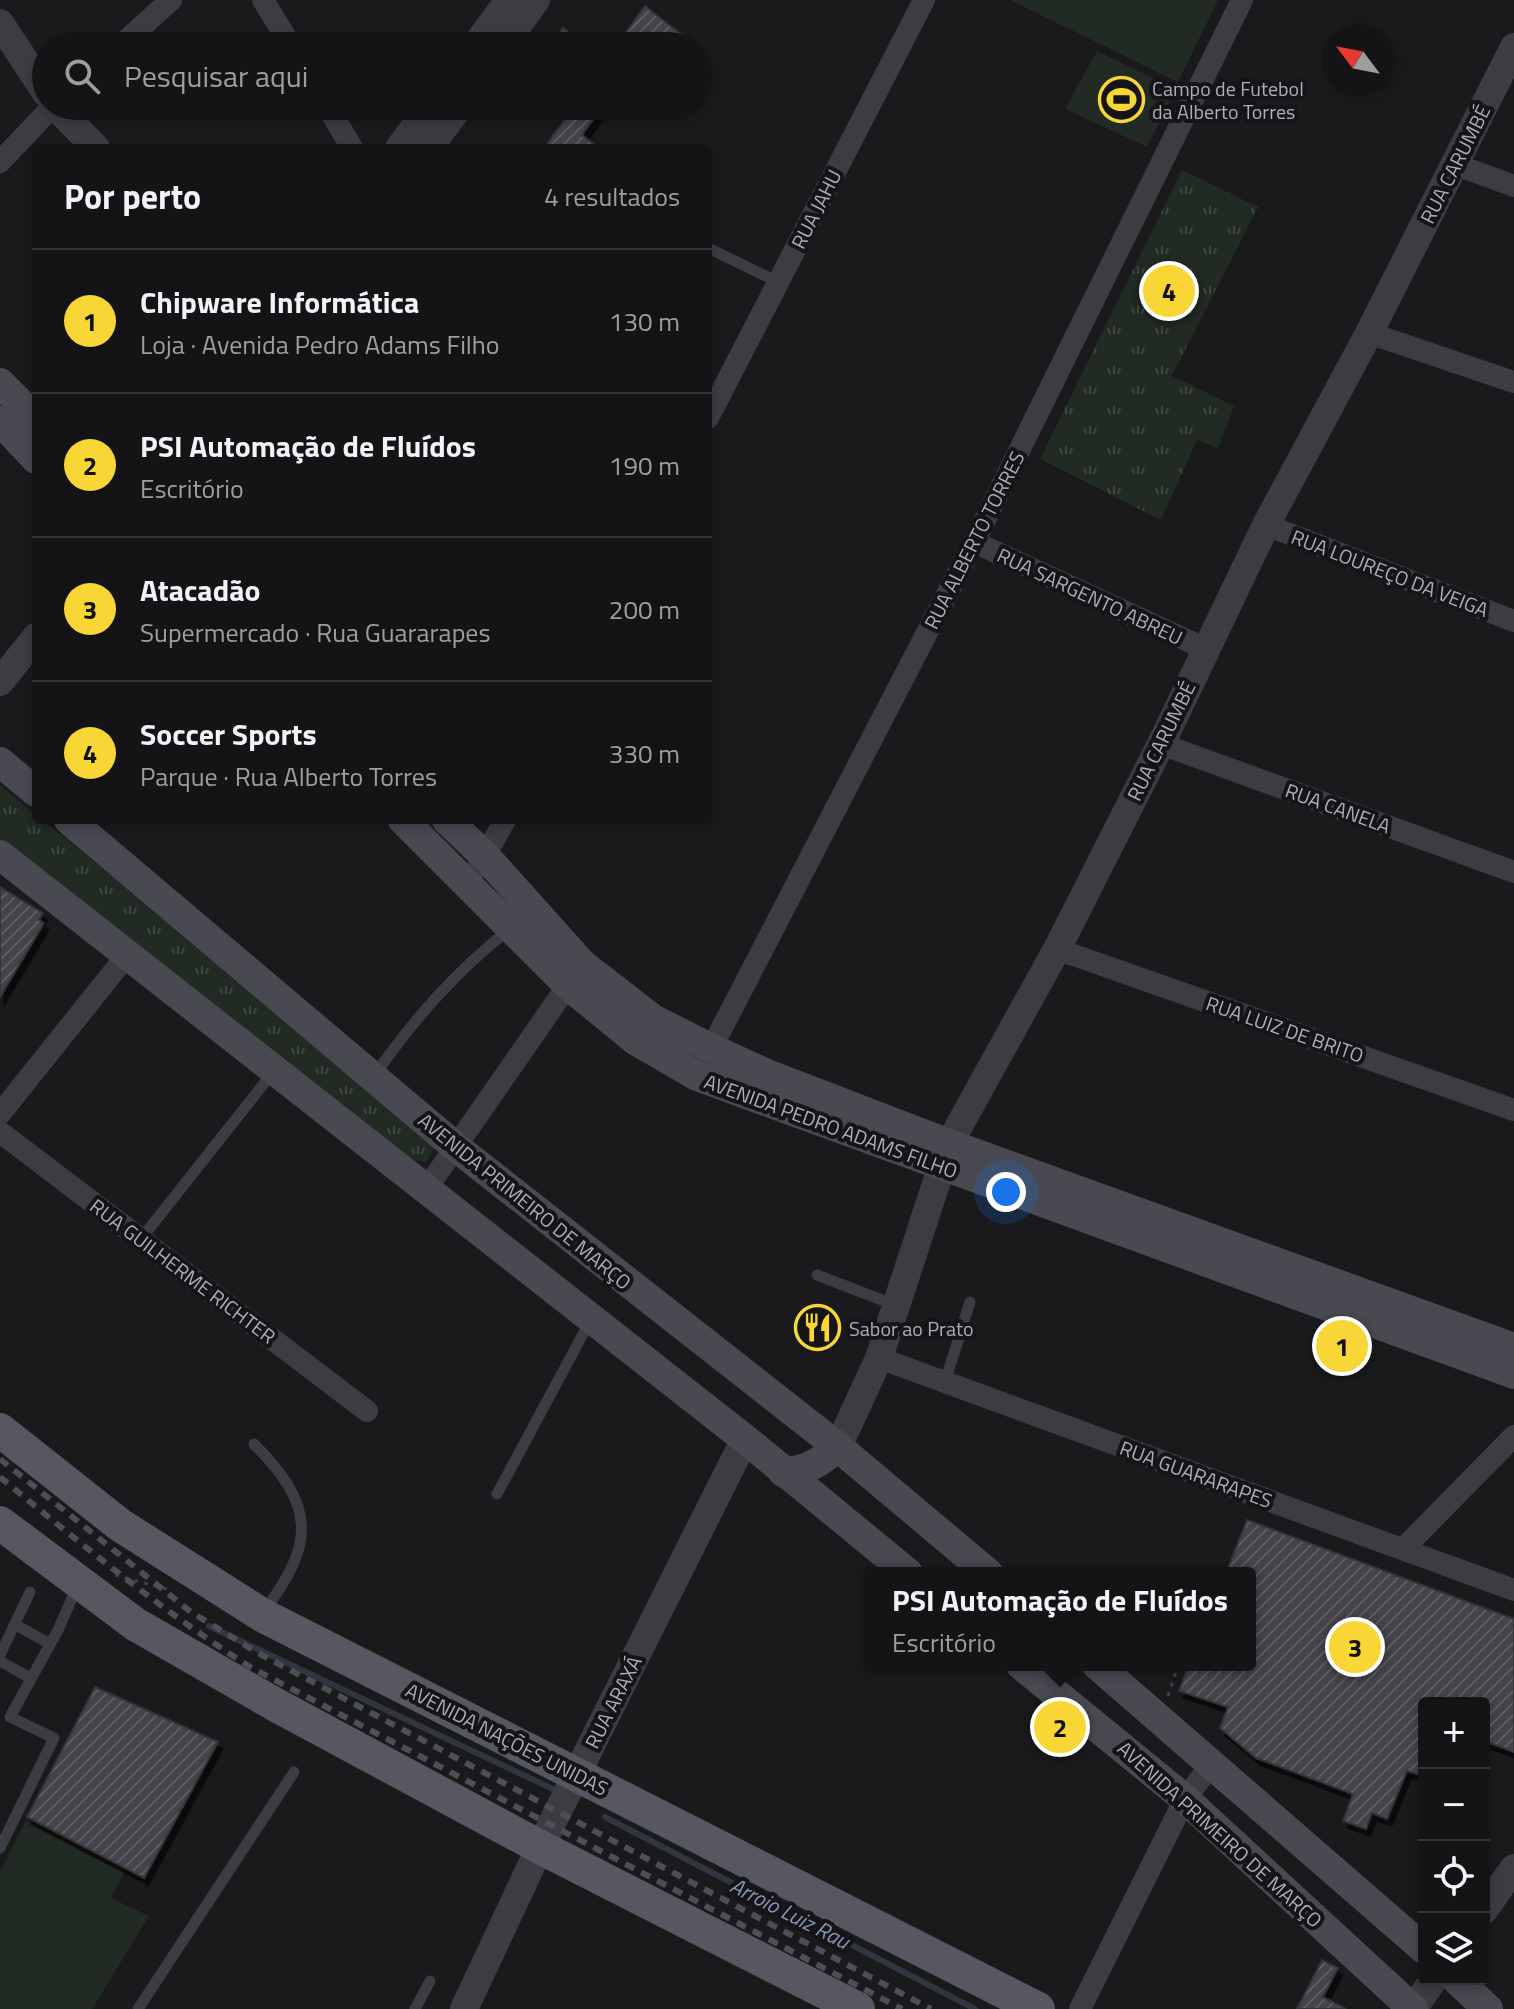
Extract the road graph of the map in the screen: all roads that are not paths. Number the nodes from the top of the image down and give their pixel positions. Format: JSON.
{"nodes":[{"id":1,"x":171,"y":0,"type":"edge"},
{"id":2,"x":263,"y":0,"type":"edge"},
{"id":3,"x":509,"y":0,"type":"edge"},
{"id":4,"x":536,"y":0,"type":"edge"},
{"id":5,"x":924,"y":0,"type":"edge"},
{"id":6,"x":1242,"y":0,"type":"edge"},
{"id":7,"x":0,"y":23,"type":"edge"},
{"id":8,"x":136,"y":32,"type":"edge"},
{"id":9,"x":282,"y":32,"type":"edge"},
{"id":10,"x":485,"y":32,"type":"edge"},
{"id":11,"x":513,"y":32,"type":"edge"},
{"id":12,"x":1514,"y":47,"type":"edge"},
{"id":13,"x":32,"y":72,"type":"edge"},
{"id":14,"x":40,"y":120,"type":"edge"},
{"id":15,"x":68,"y":120,"type":"edge"},
{"id":16,"x":335,"y":120,"type":"edge"},
{"id":17,"x":420,"y":120,"type":"edge"},
{"id":18,"x":450,"y":120,"type":"edge"},
{"id":19,"x":92,"y":144,"type":"edge"},
{"id":20,"x":350,"y":144,"type":"edge"},
{"id":21,"x":402,"y":144,"type":"edge"},
{"id":22,"x":432,"y":144,"type":"edge"},
{"id":23,"x":0,"y":162,"type":"edge"},
{"id":24,"x":1454,"y":164,"type":"junction"},
{"id":25,"x":1514,"y":186,"type":"edge"},
{"id":26,"x":712,"y":250,"type":"edge"},
{"id":27,"x":778,"y":282,"type":"junction"},
{"id":28,"x":1369,"y":333,"type":"junction"},
{"id":29,"x":1514,"y":382,"type":"edge"},
{"id":30,"x":0,"y":383,"type":"edge"},
{"id":31,"x":712,"y":410,"type":"edge"},
{"id":32,"x":32,"y":415,"type":"edge"},
{"id":33,"x":0,"y":421,"type":"edge"},
{"id":34,"x":32,"y":455,"type":"edge"},
{"id":35,"x":1266,"y":525,"type":"junction"},
{"id":36,"x":974,"y":542,"type":"junction"},
{"id":37,"x":1514,"y":621,"type":"edge"},
{"id":38,"x":32,"y":642,"type":"edge"},
{"id":39,"x":1206,"y":649,"type":"junction"},
{"id":40,"x":0,"y":682,"type":"edge"},
{"id":41,"x":1161,"y":744,"type":"junction"},
{"id":42,"x":0,"y":762,"type":"edge"},
{"id":43,"x":32,"y":789,"type":"edge"},
{"id":44,"x":74,"y":824,"type":"edge"},
{"id":45,"x":407,"y":824,"type":"edge"},
{"id":46,"x":451,"y":824,"type":"edge"},
{"id":47,"x":503,"y":824,"type":"edge"},
{"id":48,"x":0,"y":855,"type":"edge"},
{"id":49,"x":486,"y":857,"type":"junction"},
{"id":50,"x":1514,"y":872,"type":"edge"},
{"id":51,"x":467,"y":882,"type":"junction"},
{"id":52,"x":521,"y":918,"type":"junction"},
{"id":53,"x":1057,"y":949,"type":"junction"},
{"id":54,"x":127,"y":955,"type":"junction"},
{"id":55,"x":575,"y":975,"type":"junction"},
{"id":56,"x":710,"y":1048,"type":"junction"},
{"id":57,"x":274,"y":1072,"type":"junction"},
{"id":58,"x":374,"y":1076,"type":"junction"},
{"id":59,"x":697,"y":1076,"type":"junction"},
{"id":60,"x":1514,"y":1110,"type":"edge"},
{"id":61,"x":0,"y":1114,"type":"edge"},
{"id":62,"x":0,"y":1132,"type":"edge"},
{"id":63,"x":457,"y":1148,"type":"junction"},
{"id":64,"x":945,"y":1155,"type":"junction"},
{"id":65,"x":425,"y":1191,"type":"junction"},
{"id":66,"x":141,"y":1239,"type":"junction"},
{"id":67,"x":817,"y":1275,"type":"dead end"},
{"id":68,"x":970,"y":1302,"type":"dead end"},
{"id":69,"x":896,"y":1305,"type":"junction"},
{"id":70,"x":590,"y":1321,"type":"junction"},
{"id":71,"x":691,"y":1334,"type":"junction"},
{"id":72,"x":879,"y":1358,"type":"junction"},
{"id":73,"x":1514,"y":1366,"type":"edge"},
{"id":74,"x":660,"y":1375,"type":"junction"},
{"id":75,"x":944,"y":1383,"type":"junction"},
{"id":76,"x":367,"y":1411,"type":"dead end"},
{"id":77,"x":0,"y":1430,"type":"edge"},
{"id":78,"x":1514,"y":1436,"type":"edge"},
{"id":79,"x":745,"y":1439,"type":"junction"},
{"id":80,"x":254,"y":1444,"type":"dead end"},
{"id":81,"x":838,"y":1447,"type":"junction"},
{"id":82,"x":783,"y":1472,"type":"junction"},
{"id":83,"x":497,"y":1494,"type":"dead end"},
{"id":84,"x":905,"y":1504,"type":"junction"},
{"id":85,"x":0,"y":1523,"type":"edge"},
{"id":86,"x":874,"y":1545,"type":"junction"},
{"id":87,"x":1403,"y":1549,"type":"junction"},
{"id":88,"x":901,"y":1567,"type":"edge"},
{"id":89,"x":981,"y":1567,"type":"edge"},
{"id":90,"x":80,"y":1580,"type":"junction"},
{"id":91,"x":1514,"y":1590,"type":"edge"},
{"id":92,"x":30,"y":1592,"type":"dead end"},
{"id":93,"x":262,"y":1615,"type":"junction"},
{"id":94,"x":16,"y":1625,"type":"junction"},
{"id":95,"x":50,"y":1644,"type":"junction"},
{"id":96,"x":0,"y":1655,"type":"edge"},
{"id":97,"x":0,"y":1661,"type":"edge"},
{"id":98,"x":1028,"y":1671,"type":"edge"},
{"id":99,"x":1104,"y":1671,"type":"edge"},
{"id":100,"x":30,"y":1678,"type":"junction"},
{"id":101,"x":5,"y":1714,"type":"edge"},
{"id":102,"x":1213,"y":1762,"type":"junction"},
{"id":103,"x":294,"y":1772,"type":"dead end"},
{"id":104,"x":577,"y":1775,"type":"junction"},
{"id":105,"x":1185,"y":1799,"type":"junction"},
{"id":106,"x":540,"y":1847,"type":"junction"},
{"id":107,"x":0,"y":1848,"type":"edge"},
{"id":108,"x":1514,"y":1868,"type":"edge"},
{"id":109,"x":1490,"y":1902,"type":"edge"},
{"id":110,"x":1418,"y":1944,"type":"edge"},
{"id":111,"x":430,"y":1981,"type":"dead end"},
{"id":112,"x":1430,"y":1985,"type":"edge"},
{"id":113,"x":1462,"y":1985,"type":"edge"},
{"id":114,"x":138,"y":2009,"type":"edge"},
{"id":115,"x":415,"y":2009,"type":"edge"},
{"id":116,"x":464,"y":2009,"type":"edge"},
{"id":117,"x":858,"y":2009,"type":"edge"},
{"id":118,"x":1038,"y":2009,"type":"edge"},
{"id":119,"x":1080,"y":2009,"type":"edge"},
{"id":120,"x":1413,"y":2009,"type":"edge"},
{"id":121,"x":1488,"y":2009,"type":"edge"}],
"edges":[{"from":1,"to":8,"type":"street"},
{"from":2,"to":9,"type":"street"},
{"from":3,"to":10,"type":"street"},
{"from":4,"to":11,"type":"street"},
{"from":5,"to":27,"type":"street","name":"RUA JAHU"},
{"from":6,"to":36,"type":"street","name":"RUA ALBERTO TORRES"},
{"from":7,"to":13,"type":"street"},
{"from":12,"to":24,"type":"street","name":"RUA CARUMBÉ"},
{"from":14,"to":23,"type":"street"},
{"from":15,"to":19,"type":"street"},
{"from":16,"to":20,"type":"street"},
{"from":17,"to":21,"type":"street"},
{"from":18,"to":22,"type":"street"},
{"from":24,"to":25,"type":"street"},
{"from":24,"to":28,"type":"street","name":"RUA CARUMBÉ"},
{"from":26,"to":27,"type":"lane"},
{"from":27,"to":31,"type":"street","name":"RUA JAHU"},
{"from":28,"to":29,"type":"street"},
{"from":28,"to":35,"type":"street","name":"RUA CARUMBÉ"},
{"from":30,"to":32,"type":"main road"},
{"from":33,"to":34,"type":"main road"},
{"from":35,"to":37,"type":"street","name":"RUA LOUREÇO DA VEIGA"},
{"from":35,"to":39,"type":"street","name":"RUA CARUMBÉ"},
{"from":36,"to":39,"type":"street","name":"RUA SARGENTO ABREU"},
{"from":36,"to":56,"type":"street","name":"RUA ALBERTO TORRES"},
{"from":38,"to":40,"type":"street"},
{"from":39,"to":41,"type":"street","name":"RUA CARUMBÉ"},
{"from":41,"to":50,"type":"street","name":"RUA CANELA"},
{"from":41,"to":53,"type":"street","name":"RUA CARUMBÉ"},
{"from":42,"to":43,"type":"main road"},
{"from":44,"to":58,"type":"main road","name":"AVENIDA PRIMEIRO DE MARÇO"},
{"from":45,"to":51,"type":"main road","name":"AVENIDA PEDRO ADAMS FILHO"},
{"from":46,"to":49,"type":"main road","name":"AVENIDA PEDRO ADAMS FILHO"},
{"from":47,"to":49,"type":"street"},
{"from":48,"to":54,"type":"main road"},
{"from":49,"to":51,"type":"street"},
{"from":49,"to":52,"type":"main road","name":"AVENIDA PEDRO ADAMS FILHO"},
{"from":51,"to":52,"type":"main road","name":"AVENIDA PEDRO ADAMS FILHO"},
{"from":52,"to":55,"type":"main road","name":"AVENIDA PEDRO ADAMS FILHO"},
{"from":52,"to":58,"type":"lane"},
{"from":53,"to":60,"type":"street","name":"RUA LUIZ DE BRITO"},
{"from":53,"to":64,"type":"street","name":"RUA CARUMBÉ"},
{"from":54,"to":57,"type":"main road"},
{"from":54,"to":61,"type":"street"},
{"from":55,"to":56,"type":"main road","name":"AVENIDA PEDRO ADAMS FILHO"},
{"from":55,"to":59,"type":"main road","name":"AVENIDA PEDRO ADAMS FILHO"},
{"from":55,"to":63,"type":"street"},
{"from":56,"to":59,"type":"street","name":"RUA ALBERTO TORRES"},
{"from":56,"to":64,"type":"main road","name":"AVENIDA PEDRO ADAMS FILHO"},
{"from":57,"to":65,"type":"main road"},
{"from":57,"to":66,"type":"lane"},
{"from":58,"to":63,"type":"main road","name":"AVENIDA PRIMEIRO DE MARÇO"},
{"from":59,"to":64,"type":"main road","name":"AVENIDA PEDRO ADAMS FILHO"},
{"from":62,"to":66,"type":"street","name":"RUA GUILHERME RICHTER"},
{"from":63,"to":65,"type":"street"},
{"from":63,"to":71,"type":"main road","name":"AVENIDA PRIMEIRO DE MARÇO"},
{"from":64,"to":69,"type":"street","name":"RUA CARUMBÉ"},
{"from":64,"to":73,"type":"main road","name":"AVENIDA PEDRO ADAMS FILHO"},
{"from":65,"to":70,"type":"main road"},
{"from":66,"to":76,"type":"street","name":"RUA GUILHERME RICHTER"},
{"from":67,"to":69,"type":"lane"},
{"from":68,"to":75,"type":"lane"},
{"from":69,"to":72,"type":"street","name":"RUA CARUMBÉ"},
{"from":70,"to":74,"type":"main road"},
{"from":70,"to":83,"type":"lane"},
{"from":71,"to":74,"type":"main road"},
{"from":71,"to":81,"type":"main road","name":"AVENIDA PRIMEIRO DE MARÇO"},
{"from":72,"to":75,"type":"street","name":"RUA GUARARAPES"},
{"from":72,"to":81,"type":"street","name":"RUA CARUMBÉ"},
{"from":74,"to":79,"type":"main road"},
{"from":75,"to":87,"type":"street","name":"RUA GUARARAPES"},
{"from":77,"to":93,"type":"main road","name":"AVENIDA NAÇÕES UNIDAS"},
{"from":78,"to":87,"type":"street"},
{"from":79,"to":82,"type":"main road"},
{"from":79,"to":104,"type":"street","name":"RUA ARAXÁ"},
{"from":80,"to":93,"type":"lane"},
{"from":81,"to":82,"type":"main road"},
{"from":81,"to":84,"type":"main road","name":"AVENIDA PRIMEIRO DE MARÇO"},
{"from":82,"to":86,"type":"main road"},
{"from":84,"to":86,"type":"main road"},
{"from":84,"to":89,"type":"main road","name":"AVENIDA PRIMEIRO DE MARÇO"},
{"from":85,"to":90,"type":"main road"},
{"from":86,"to":88,"type":"main road"},
{"from":87,"to":91,"type":"street","name":"RUA GUARARAPES"},
{"from":90,"to":95,"type":"lane"},
{"from":90,"to":106,"type":"main road"},
{"from":92,"to":94,"type":"lane"},
{"from":93,"to":104,"type":"main road","name":"AVENIDA NAÇÕES UNIDAS"},
{"from":94,"to":95,"type":"lane"},
{"from":94,"to":96,"type":"lane"},
{"from":95,"to":100,"type":"lane"},
{"from":97,"to":100,"type":"lane"},
{"from":98,"to":105,"type":"main road","name":"AVENIDA PRIMEIRO DE MARÇO"},
{"from":99,"to":102,"type":"main road"},
{"from":100,"to":101,"type":"lane"},
{"from":101,"to":107,"type":"lane"},
{"from":102,"to":105,"type":"street"},
{"from":102,"to":110,"type":"main road"},
{"from":103,"to":114,"type":"lane"},
{"from":104,"to":106,"type":"street","name":"RUA ARAXÁ"},
{"from":104,"to":118,"type":"main road","name":"AVENIDA NAÇÕES UNIDAS"},
{"from":105,"to":119,"type":"street"},
{"from":105,"to":120,"type":"main road","name":"AVENIDA PRIMEIRO DE MARÇO"},
{"from":106,"to":116,"type":"street","name":"RUA ARAXÁ"},
{"from":106,"to":117,"type":"main road"},
{"from":108,"to":109,"type":"street"},
{"from":111,"to":115,"type":"lane"},
{"from":112,"to":120,"type":"street"},
{"from":113,"to":121,"type":"main road"}]}
